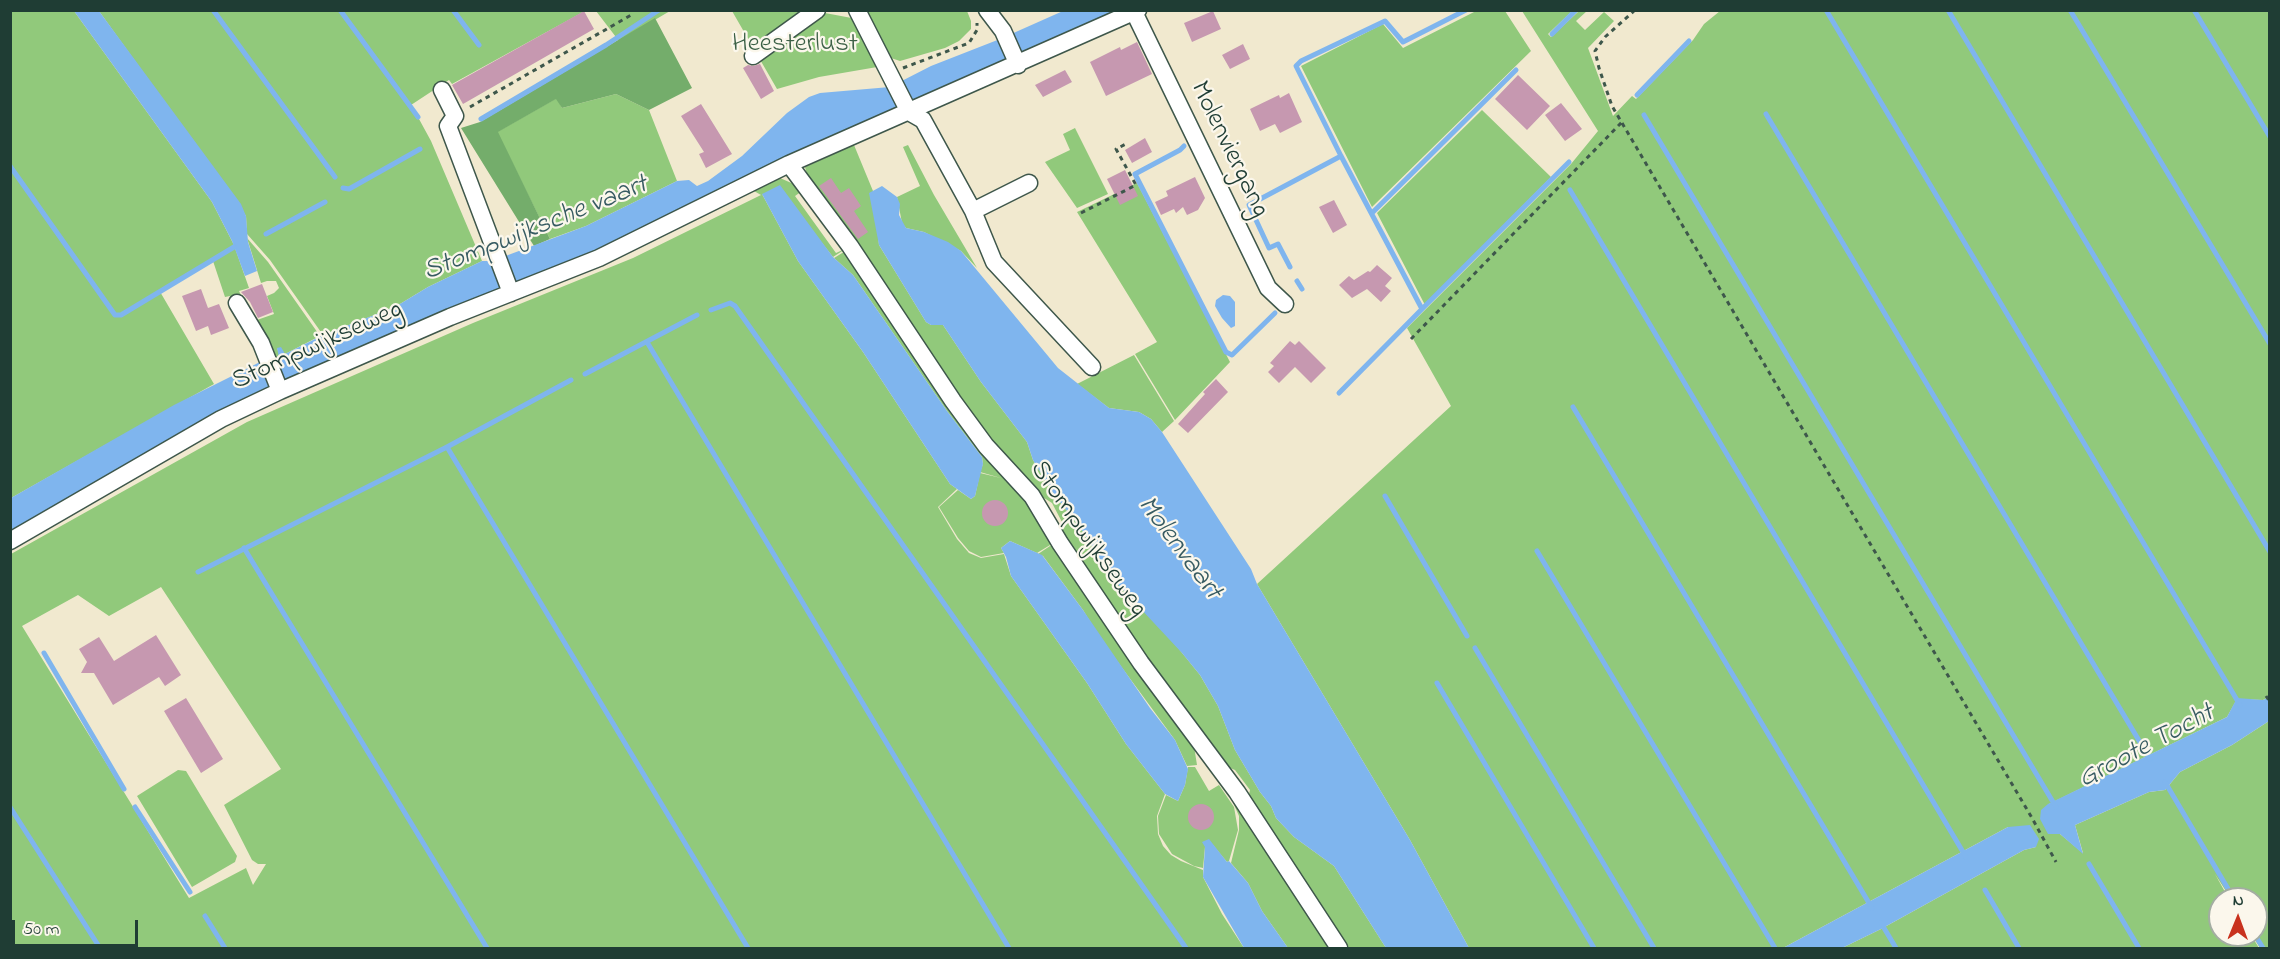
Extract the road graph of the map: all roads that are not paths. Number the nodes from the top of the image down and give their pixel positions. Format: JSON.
{"nodes":[{"id":1,"x":817,"y":10,"type":"edge"},
{"id":2,"x":854,"y":11,"type":"edge"},
{"id":3,"x":1136,"y":11,"type":"edge"},
{"id":4,"x":982,"y":13,"type":"edge"},
{"id":5,"x":753,"y":56,"type":"dead end"},
{"id":6,"x":1017,"y":62,"type":"junction"},
{"id":7,"x":442,"y":90,"type":"dead end"},
{"id":8,"x":907,"y":108,"type":"junction"},
{"id":9,"x":789,"y":164,"type":"junction"},
{"id":10,"x":1029,"y":183,"type":"dead end"},
{"id":11,"x":973,"y":211,"type":"junction"},
{"id":12,"x":510,"y":290,"type":"junction"},
{"id":13,"x":237,"y":303,"type":"dead end"},
{"id":14,"x":1285,"y":304,"type":"dead end"},
{"id":15,"x":1092,"y":367,"type":"dead end"},
{"id":16,"x":279,"y":388,"type":"junction"},
{"id":17,"x":10,"y":541,"type":"edge"},
{"id":18,"x":1339,"y":948,"type":"edge"}],
"edges":[{"from":1,"to":5,"type":"street"},
{"from":2,"to":8,"type":"street"},
{"from":3,"to":6,"type":"street","name":"Stompwijkseweg"},
{"from":3,"to":14,"type":"street","name":"Molenviergang"},
{"from":4,"to":6,"type":"street"},
{"from":6,"to":8,"type":"street","name":"Stompwijkseweg"},
{"from":7,"to":12,"type":"street"},
{"from":8,"to":9,"type":"street","name":"Stompwijkseweg"},
{"from":8,"to":11,"type":"street"},
{"from":9,"to":12,"type":"street","name":"Stompwijkseweg"},
{"from":9,"to":18,"type":"street","name":"Stompwijkseweg"},
{"from":10,"to":11,"type":"street"},
{"from":11,"to":15,"type":"street"},
{"from":12,"to":16,"type":"street","name":"Stompwijkseweg"},
{"from":13,"to":16,"type":"street"},
{"from":16,"to":17,"type":"street","name":"Stompwijkseweg"}]}
